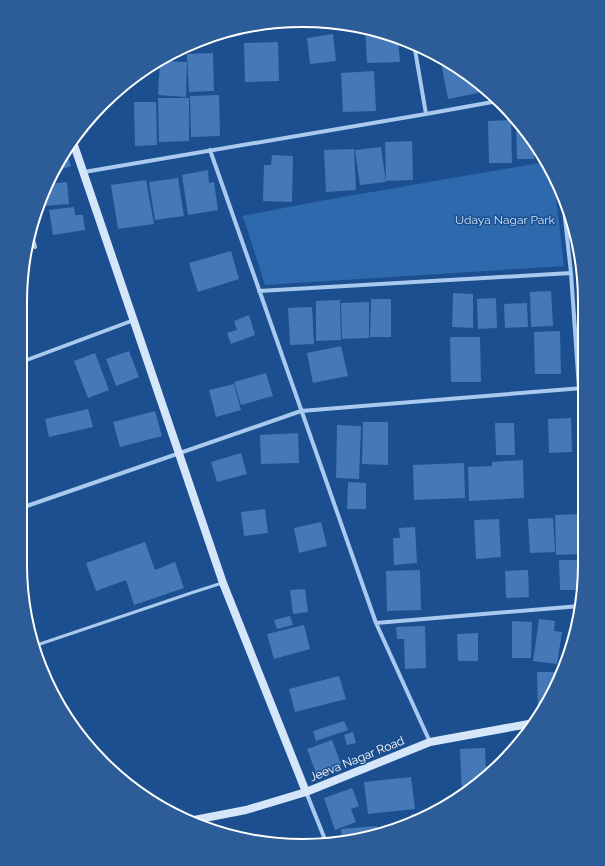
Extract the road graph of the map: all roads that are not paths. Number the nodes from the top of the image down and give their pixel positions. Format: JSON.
{"nodes":[{"id":1,"x":415,"y":51,"type":"edge"},
{"id":2,"x":491,"y":102,"type":"edge"},
{"id":3,"x":426,"y":114,"type":"junction"},
{"id":4,"x":75,"y":147,"type":"edge"},
{"id":5,"x":210,"y":150,"type":"junction"},
{"id":6,"x":84,"y":172,"type":"junction"},
{"id":7,"x":565,"y":220,"type":"edge"},
{"id":8,"x":34,"y":242,"type":"edge"},
{"id":9,"x":35,"y":247,"type":"dead end"},
{"id":10,"x":571,"y":273,"type":"junction"},
{"id":11,"x":259,"y":291,"type":"junction"},
{"id":12,"x":134,"y":320,"type":"junction"},
{"id":13,"x":578,"y":354,"type":"edge"},
{"id":14,"x":27,"y":360,"type":"edge"},
{"id":15,"x":578,"y":388,"type":"edge"},
{"id":16,"x":301,"y":411,"type":"junction"},
{"id":17,"x":180,"y":452,"type":"junction"},
{"id":18,"x":27,"y":506,"type":"edge"},
{"id":19,"x":223,"y":583,"type":"junction"},
{"id":20,"x":575,"y":606,"type":"edge"},
{"id":21,"x":376,"y":623,"type":"junction"},
{"id":22,"x":39,"y":644,"type":"edge"},
{"id":23,"x":526,"y":724,"type":"edge"},
{"id":24,"x":430,"y":742,"type":"junction"},
{"id":25,"x":306,"y":792,"type":"junction"},
{"id":26,"x":199,"y":819,"type":"edge"},
{"id":27,"x":324,"y":838,"type":"edge"}],
"edges":[{"from":1,"to":3,"type":"street"},
{"from":2,"to":3,"type":"street"},
{"from":3,"to":5,"type":"street"},
{"from":4,"to":6,"type":"street"},
{"from":5,"to":6,"type":"street"},
{"from":5,"to":11,"type":"street"},
{"from":6,"to":12,"type":"street"},
{"from":7,"to":10,"type":"street"},
{"from":8,"to":9,"type":"street"},
{"from":10,"to":11,"type":"street"},
{"from":10,"to":13,"type":"street"},
{"from":11,"to":16,"type":"street"},
{"from":12,"to":14,"type":"street"},
{"from":12,"to":17,"type":"street"},
{"from":15,"to":16,"type":"street"},
{"from":16,"to":17,"type":"street"},
{"from":16,"to":21,"type":"street"},
{"from":17,"to":18,"type":"street"},
{"from":17,"to":19,"type":"street"},
{"from":19,"to":22,"type":"lane"},
{"from":19,"to":25,"type":"street"},
{"from":20,"to":21,"type":"street"},
{"from":21,"to":24,"type":"street"},
{"from":23,"to":24,"type":"street","name":"Jeeva Nagar Road"},
{"from":24,"to":25,"type":"street","name":"Jeeva Nagar Road"},
{"from":25,"to":26,"type":"street","name":"Jeeva Nagar Road"},
{"from":25,"to":27,"type":"street"}]}
